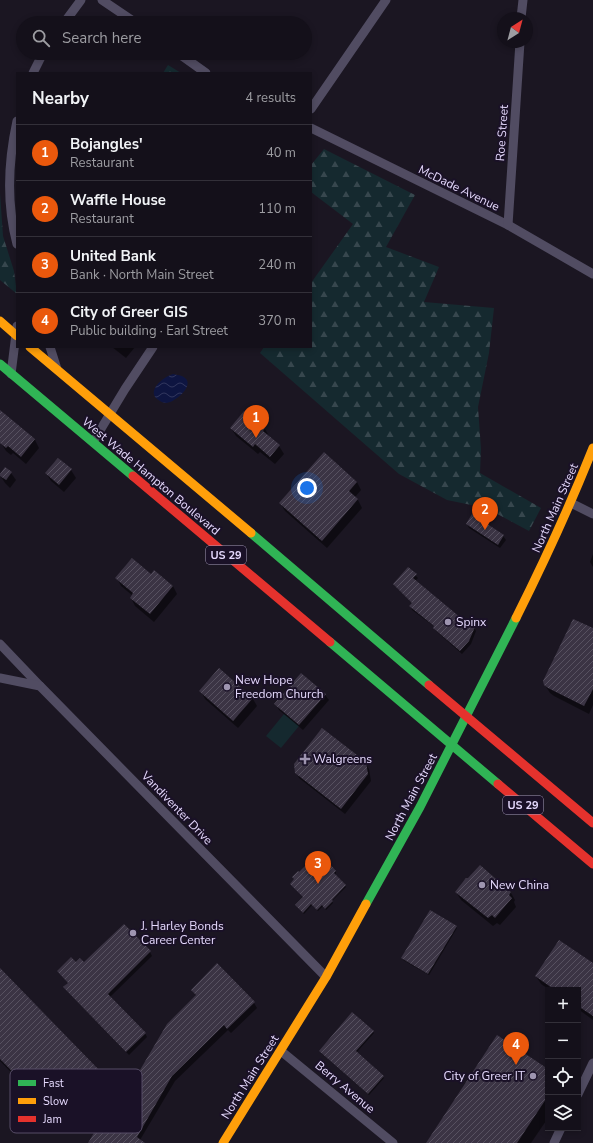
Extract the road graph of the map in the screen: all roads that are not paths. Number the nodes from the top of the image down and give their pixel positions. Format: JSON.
{"nodes":[{"id":1,"x":81,"y":0,"type":"edge"},
{"id":2,"x":102,"y":0,"type":"edge"},
{"id":3,"x":386,"y":0,"type":"edge"},
{"id":4,"x":522,"y":0,"type":"edge"},
{"id":5,"x":521,"y":12,"type":"edge"},
{"id":6,"x":69,"y":16,"type":"edge"},
{"id":7,"x":126,"y":16,"type":"edge"},
{"id":8,"x":520,"y":48,"type":"edge"},
{"id":9,"x":40,"y":60,"type":"edge"},
{"id":10,"x":188,"y":60,"type":"edge"},
{"id":11,"x":34,"y":72,"type":"edge"},
{"id":12,"x":205,"y":72,"type":"edge"},
{"id":13,"x":312,"y":108,"type":"edge"},
{"id":14,"x":16,"y":126,"type":"edge"},
{"id":15,"x":312,"y":128,"type":"edge"},
{"id":16,"x":508,"y":226,"type":"junction"},
{"id":17,"x":16,"y":239,"type":"edge"},
{"id":18,"x":593,"y":274,"type":"edge"},
{"id":19,"x":0,"y":322,"type":"edge"},
{"id":20,"x":16,"y":332,"type":"edge"},
{"id":21,"x":31,"y":348,"type":"edge"},
{"id":22,"x":50,"y":348,"type":"edge"},
{"id":23,"x":152,"y":348,"type":"edge"},
{"id":24,"x":0,"y":364,"type":"edge"},
{"id":25,"x":58,"y":370,"type":"junction"},
{"id":26,"x":11,"y":374,"type":"junction"},
{"id":27,"x":110,"y":414,"type":"junction"},
{"id":28,"x":93,"y":442,"type":"junction"},
{"id":29,"x":593,"y":448,"type":"edge"},
{"id":30,"x":571,"y":502,"type":"junction"},
{"id":31,"x":593,"y":514,"type":"edge"},
{"id":32,"x":0,"y":644,"type":"edge"},
{"id":33,"x":0,"y":678,"type":"edge"},
{"id":34,"x":40,"y":686,"type":"junction"},
{"id":35,"x":467,"y":716,"type":"junction"},
{"id":36,"x":452,"y":745,"type":"junction"},
{"id":37,"x":593,"y":822,"type":"edge"},
{"id":38,"x":593,"y":864,"type":"edge"},
{"id":39,"x":326,"y":977,"type":"junction"},
{"id":40,"x":282,"y":1051,"type":"junction"},
{"id":41,"x":593,"y":1063,"type":"edge"},
{"id":42,"x":581,"y":1088,"type":"edge"},
{"id":43,"x":560,"y":1131,"type":"edge"},
{"id":44,"x":223,"y":1143,"type":"edge"},
{"id":45,"x":393,"y":1143,"type":"edge"},
{"id":46,"x":554,"y":1143,"type":"edge"}],
"edges":[{"from":1,"to":6,"type":"street"},
{"from":2,"to":7,"type":"street"},
{"from":3,"to":13,"type":"street"},
{"from":4,"to":5,"type":"street"},
{"from":8,"to":16,"type":"street","name":"Roe Street"},
{"from":9,"to":11,"type":"street"},
{"from":10,"to":12,"type":"street"},
{"from":14,"to":17,"type":"street"},
{"from":15,"to":16,"type":"street","name":"McDade Avenue"},
{"from":16,"to":18,"type":"street","name":"McDade Avenue"},
{"from":19,"to":20,"type":"main road"},
{"from":20,"to":26,"type":"street"},
{"from":21,"to":25,"type":"main road","name":"West Wade Hampton Boulevard","number":"US 29"},
{"from":22,"to":25,"type":"street"},
{"from":23,"to":27,"type":"street"},
{"from":24,"to":26,"type":"main road","name":"West Wade Hampton Boulevard","number":"US 29"},
{"from":25,"to":27,"type":"main road","name":"West Wade Hampton Boulevard","number":"US 29"},
{"from":26,"to":28,"type":"main road","name":"West Wade Hampton Boulevard","number":"US 29"},
{"from":27,"to":28,"type":"street"},
{"from":27,"to":35,"type":"main road","name":"West Wade Hampton Boulevard","number":"US 29"},
{"from":28,"to":36,"type":"main road","name":"West Wade Hampton Boulevard","number":"US 29"},
{"from":29,"to":30,"type":"main road","name":"North Main Street"},
{"from":30,"to":31,"type":"street"},
{"from":30,"to":35,"type":"main road","name":"North Main Street"},
{"from":32,"to":34,"type":"street","name":"Vandiventer Drive"},
{"from":33,"to":34,"type":"street"},
{"from":34,"to":39,"type":"street","name":"Vandiventer Drive"},
{"from":35,"to":36,"type":"main road","name":"North Main Street"},
{"from":35,"to":37,"type":"main road","number":"US 29"},
{"from":36,"to":38,"type":"main road","number":"US 29"},
{"from":36,"to":39,"type":"main road","name":"North Main Street"},
{"from":39,"to":40,"type":"main road","name":"North Main Street"},
{"from":40,"to":44,"type":"main road","name":"North Main Street"},
{"from":40,"to":45,"type":"street","name":"Berry Avenue"},
{"from":41,"to":42,"type":"street"},
{"from":43,"to":46,"type":"street"}]}
